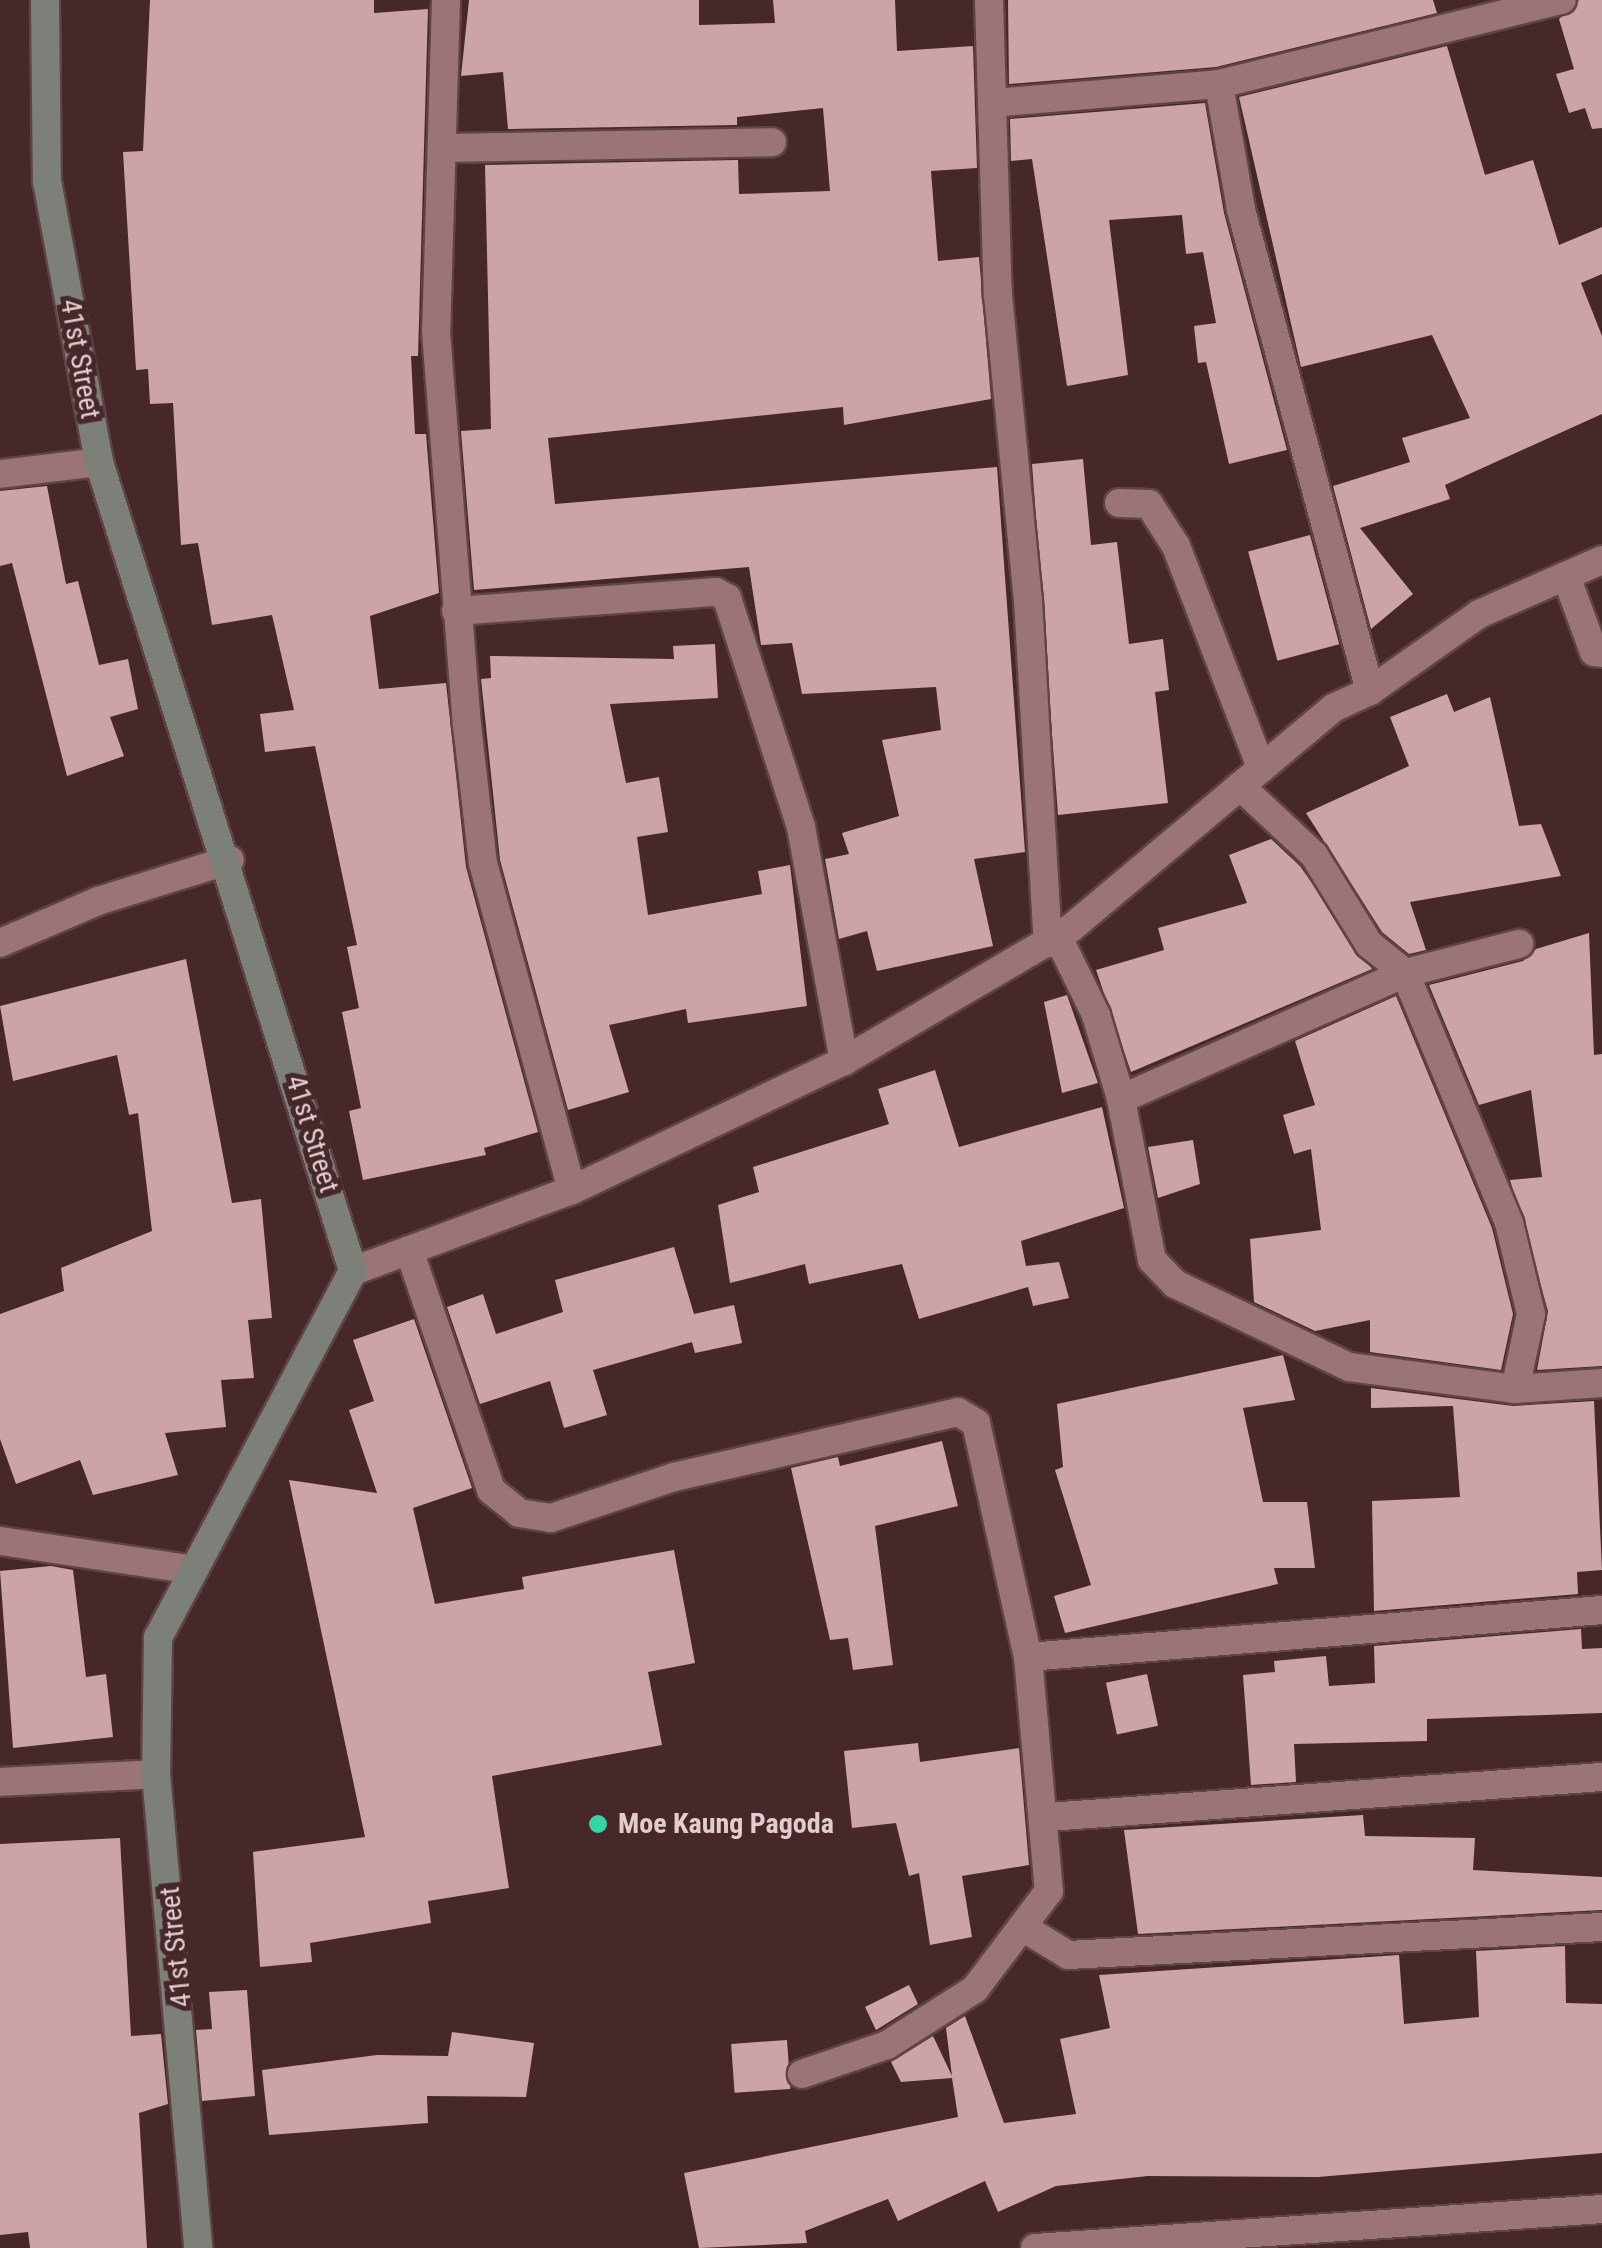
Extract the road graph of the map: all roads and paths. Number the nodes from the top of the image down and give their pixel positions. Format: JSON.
{"nodes":[{"id":1,"x":45,"y":0,"type":"edge"},
{"id":2,"x":446,"y":0,"type":"edge"},
{"id":3,"x":990,"y":0,"type":"edge"},
{"id":4,"x":1562,"y":0,"type":"edge"},
{"id":5,"x":1219,"y":84,"type":"junction"},
{"id":6,"x":993,"y":103,"type":"junction"},
{"id":7,"x":772,"y":142,"type":"dead end"},
{"id":8,"x":444,"y":148,"type":"junction"},
{"id":9,"x":99,"y":462,"type":"junction"},
{"id":10,"x":0,"y":474,"type":"edge"},
{"id":11,"x":1119,"y":503,"type":"dead end"},
{"id":12,"x":1602,"y":560,"type":"edge"},
{"id":13,"x":1566,"y":576,"type":"junction"},
{"id":14,"x":456,"y":611,"type":"junction"},
{"id":15,"x":1602,"y":653,"type":"edge"},
{"id":16,"x":1370,"y":692,"type":"junction"},
{"id":17,"x":1250,"y":776,"type":"junction"},
{"id":18,"x":230,"y":860,"type":"junction"},
{"id":19,"x":1053,"y":940,"type":"junction"},
{"id":20,"x":0,"y":943,"type":"edge"},
{"id":21,"x":1519,"y":944,"type":"dead end"},
{"id":22,"x":1405,"y":974,"type":"junction"},
{"id":23,"x":844,"y":1061,"type":"junction"},
{"id":24,"x":1121,"y":1099,"type":"junction"},
{"id":25,"x":572,"y":1190,"type":"junction"},
{"id":26,"x":409,"y":1250,"type":"junction"},
{"id":27,"x":353,"y":1271,"type":"junction"},
{"id":28,"x":1602,"y":1383,"type":"edge"},
{"id":29,"x":1515,"y":1388,"type":"junction"},
{"id":30,"x":0,"y":1541,"type":"edge"},
{"id":31,"x":188,"y":1570,"type":"junction"},
{"id":32,"x":1602,"y":1610,"type":"edge"},
{"id":33,"x":1028,"y":1657,"type":"junction"},
{"id":34,"x":156,"y":1774,"type":"junction"},
{"id":35,"x":1602,"y":1777,"type":"edge"},
{"id":36,"x":0,"y":1782,"type":"edge"},
{"id":37,"x":1048,"y":1817,"type":"junction"},
{"id":38,"x":1024,"y":1928,"type":"junction"},
{"id":39,"x":1602,"y":1928,"type":"edge"},
{"id":40,"x":802,"y":2074,"type":"dead end"},
{"id":41,"x":1602,"y":2210,"type":"edge"},
{"id":42,"x":198,"y":2248,"type":"edge"},
{"id":43,"x":1035,"y":2248,"type":"edge"}],
"edges":[{"from":1,"to":9,"type":"main road","name":"41st Street"},
{"from":2,"to":8,"type":"street"},
{"from":3,"to":6,"type":"street"},
{"from":4,"to":5,"type":"street"},
{"from":5,"to":6,"type":"street"},
{"from":5,"to":16,"type":"street"},
{"from":6,"to":19,"type":"street"},
{"from":7,"to":8,"type":"street"},
{"from":8,"to":14,"type":"street"},
{"from":9,"to":10,"type":"street"},
{"from":9,"to":18,"type":"main road","name":"41st Street"},
{"from":11,"to":17,"type":"street"},
{"from":12,"to":13,"type":"street"},
{"from":13,"to":15,"type":"street"},
{"from":13,"to":16,"type":"street"},
{"from":14,"to":23,"type":"street"},
{"from":14,"to":25,"type":"street"},
{"from":16,"to":17,"type":"street"},
{"from":17,"to":19,"type":"street"},
{"from":17,"to":22,"type":"street"},
{"from":18,"to":20,"type":"street"},
{"from":18,"to":27,"type":"main road","name":"41st Street"},
{"from":19,"to":23,"type":"street"},
{"from":19,"to":24,"type":"street"},
{"from":21,"to":22,"type":"street"},
{"from":22,"to":24,"type":"street"},
{"from":22,"to":29,"type":"street"},
{"from":23,"to":25,"type":"street"},
{"from":24,"to":29,"type":"street"},
{"from":25,"to":26,"type":"street"},
{"from":26,"to":27,"type":"street"},
{"from":26,"to":33,"type":"street"},
{"from":27,"to":31,"type":"main road","name":"41st Street"},
{"from":28,"to":29,"type":"street"},
{"from":30,"to":31,"type":"street"},
{"from":31,"to":34,"type":"main road","name":"41st Street"},
{"from":32,"to":33,"type":"street"},
{"from":33,"to":37,"type":"street"},
{"from":34,"to":36,"type":"street"},
{"from":34,"to":42,"type":"main road","name":"41st Street"},
{"from":35,"to":37,"type":"street"},
{"from":37,"to":38,"type":"street"},
{"from":38,"to":39,"type":"street"},
{"from":38,"to":40,"type":"street"},
{"from":41,"to":43,"type":"street"}]}
